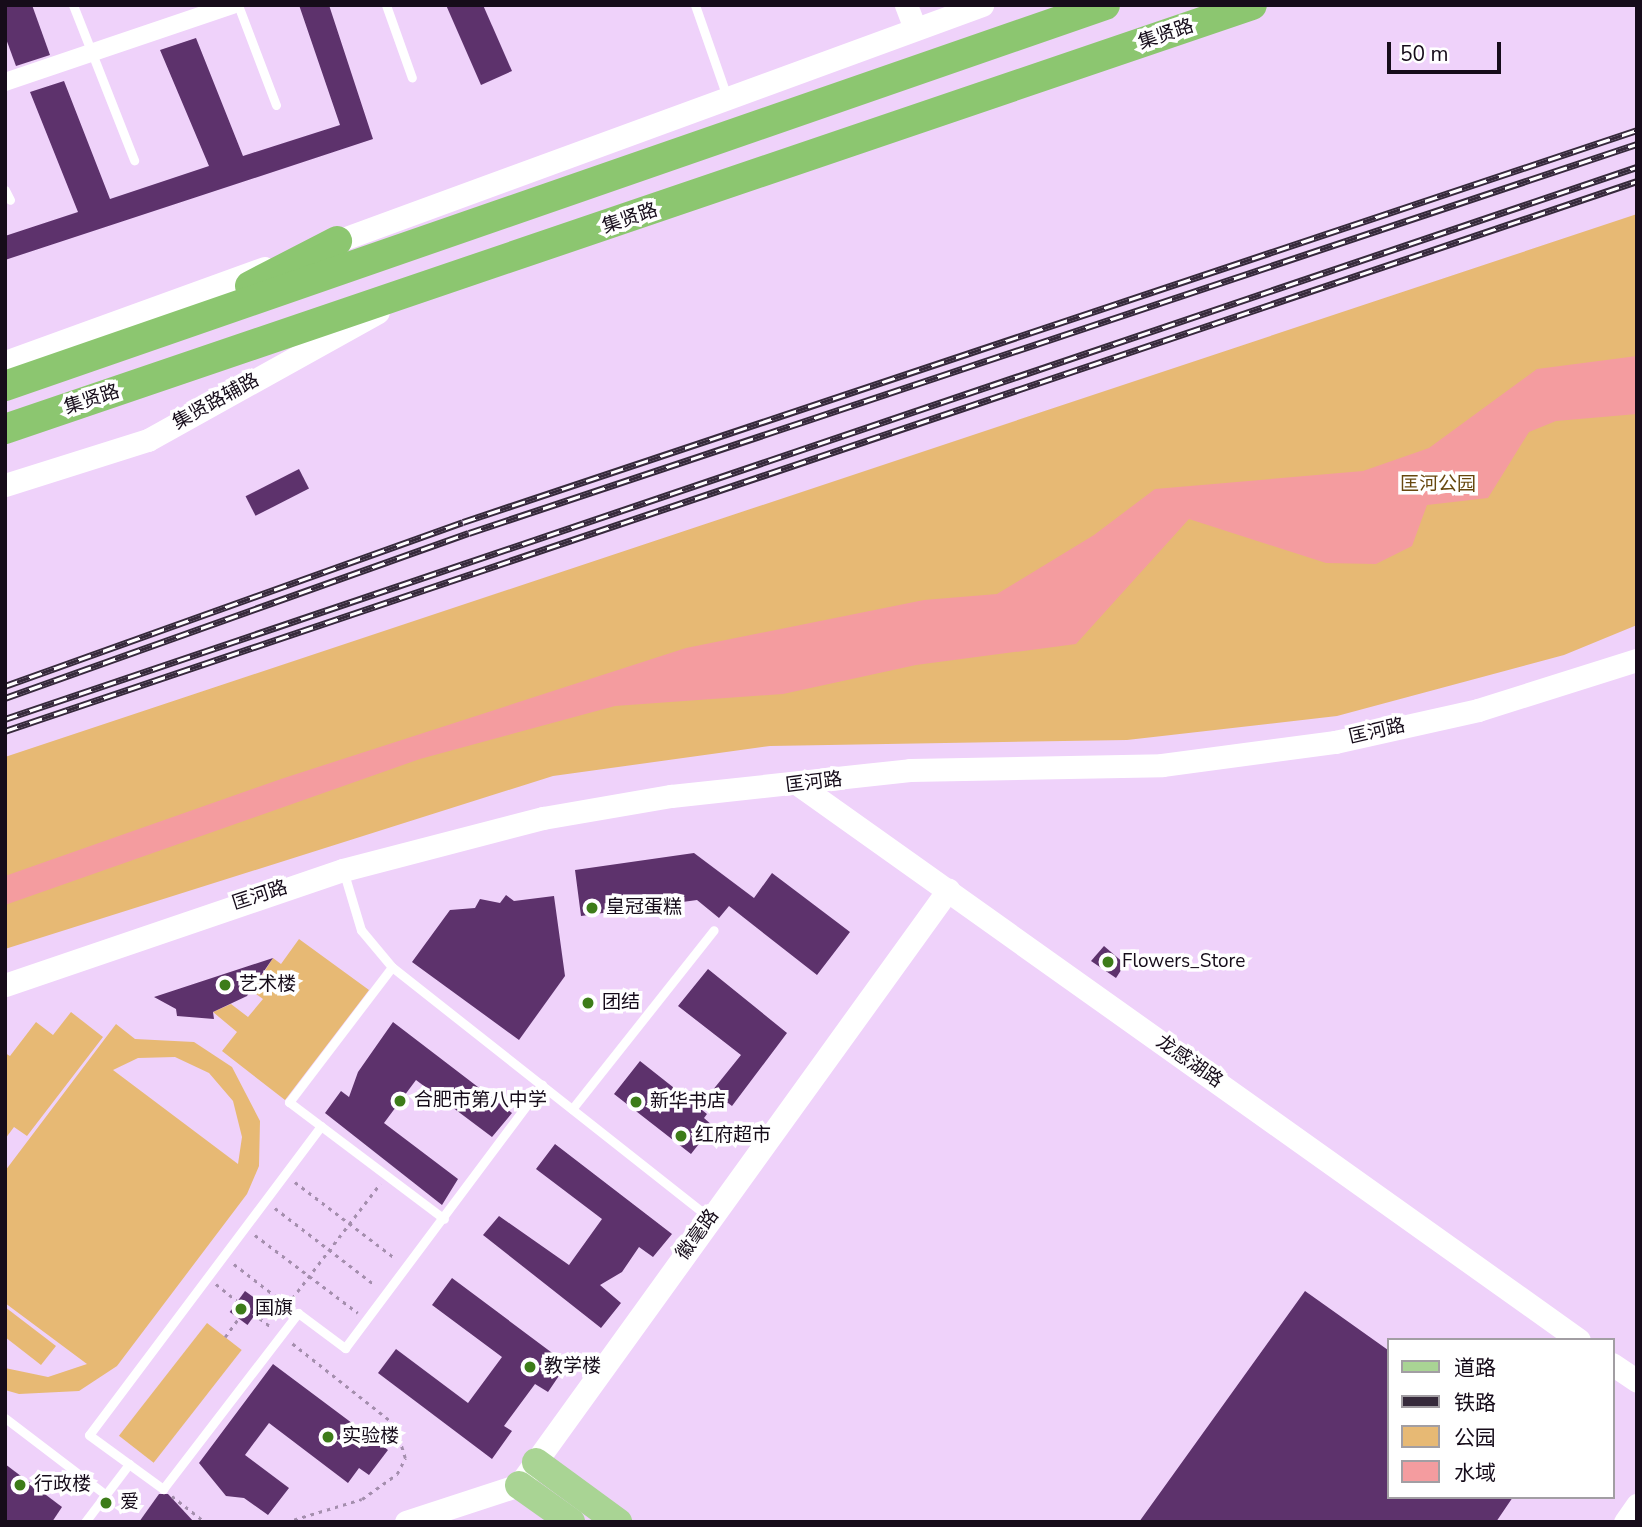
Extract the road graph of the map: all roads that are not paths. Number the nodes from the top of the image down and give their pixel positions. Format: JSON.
{"nodes":[{"id":1,"x":73,"y":5,"type":"edge"},
{"id":2,"x":232,"y":5,"type":"edge"},
{"id":3,"x":238,"y":5,"type":"edge"},
{"id":4,"x":386,"y":5,"type":"edge"},
{"id":5,"x":695,"y":5,"type":"edge"},
{"id":6,"x":906,"y":5,"type":"edge"},
{"id":7,"x":982,"y":5,"type":"edge"},
{"id":8,"x":1105,"y":5,"type":"edge"},
{"id":9,"x":1252,"y":5,"type":"edge"},
{"id":10,"x":915,"y":28,"type":"junction"},
{"id":11,"x":89,"y":53,"type":"junction"},
{"id":12,"x":412,"y":78,"type":"dead end"},
{"id":13,"x":5,"y":82,"type":"edge"},
{"id":14,"x":726,"y":94,"type":"junction"},
{"id":15,"x":276,"y":104,"type":"dead end"},
{"id":16,"x":134,"y":160,"type":"dead end"},
{"id":17,"x":5,"y":190,"type":"edge"},
{"id":18,"x":10,"y":200,"type":"dead end"},
{"id":19,"x":337,"y":241,"type":"junction"},
{"id":20,"x":415,"y":292,"type":"junction"},
{"id":21,"x":158,"y":333,"type":"junction"},
{"id":22,"x":5,"y":362,"type":"edge"},
{"id":23,"x":5,"y":386,"type":"edge"},
{"id":24,"x":5,"y":429,"type":"edge"},
{"id":25,"x":5,"y":485,"type":"edge"},
{"id":26,"x":1637,"y":660,"type":"edge"},
{"id":27,"x":799,"y":785,"type":"junction"},
{"id":28,"x":343,"y":870,"type":"junction"},
{"id":29,"x":948,"y":890,"type":"junction"},
{"id":30,"x":714,"y":930,"type":"dead end"},
{"id":31,"x":392,"y":967,"type":"junction"},
{"id":32,"x":5,"y":985,"type":"edge"},
{"id":33,"x":542,"y":1085,"type":"junction"},
{"id":34,"x":572,"y":1109,"type":"junction"},
{"id":35,"x":321,"y":1126,"type":"junction"},
{"id":36,"x":710,"y":1217,"type":"junction"},
{"id":37,"x":444,"y":1219,"type":"junction"},
{"id":38,"x":1576,"y":1338,"type":"edge"},
{"id":39,"x":1614,"y":1365,"type":"edge"},
{"id":40,"x":1637,"y":1381,"type":"edge"},
{"id":41,"x":5,"y":1418,"type":"edge"},
{"id":42,"x":536,"y":1462,"type":"junction"},
{"id":43,"x":129,"y":1464,"type":"junction"},
{"id":44,"x":519,"y":1485,"type":"junction"},
{"id":45,"x":106,"y":1494,"type":"junction"},
{"id":46,"x":1637,"y":1505,"type":"edge"},
{"id":47,"x":415,"y":1520,"type":"edge"},
{"id":48,"x":85,"y":1522,"type":"edge"},
{"id":49,"x":570,"y":1522,"type":"edge"},
{"id":50,"x":618,"y":1522,"type":"edge"},
{"id":51,"x":1625,"y":1522,"type":"edge"}],
"edges":[{"from":1,"to":11,"type":"lane"},
{"from":2,"to":11,"type":"street"},
{"from":3,"to":15,"type":"lane"},
{"from":4,"to":12,"type":"lane"},
{"from":5,"to":14,"type":"lane"},
{"from":6,"to":10,"type":"street"},
{"from":7,"to":10,"type":"street"},
{"from":8,"to":21,"type":"highway"},
{"from":9,"to":20,"type":"highway","name":"集贤路"},
{"from":10,"to":14,"type":"street"},
{"from":11,"to":13,"type":"street"},
{"from":11,"to":16,"type":"lane"},
{"from":14,"to":19,"type":"street"},
{"from":17,"to":18,"type":"lane"},
{"from":19,"to":21,"type":"highway"},
{"from":19,"to":22,"type":"street"},
{"from":20,"to":24,"type":"highway","name":"集贤路"},
{"from":20,"to":25,"type":"street","name":"集贤路辅路"},
{"from":21,"to":23,"type":"highway"},
{"from":26,"to":27,"type":"street","name":"匡河路"},
{"from":27,"to":28,"type":"street","name":"匡河路"},
{"from":27,"to":29,"type":"street","name":"龙感湖路"},
{"from":28,"to":31,"type":"lane"},
{"from":28,"to":32,"type":"street","name":"匡河路"},
{"from":29,"to":36,"type":"street","name":"徽毫路"},
{"from":29,"to":38,"type":"street","name":"龙感湖路"},
{"from":30,"to":34,"type":"lane"},
{"from":31,"to":33,"type":"lane"},
{"from":31,"to":35,"type":"lane"},
{"from":33,"to":34,"type":"lane"},
{"from":33,"to":37,"type":"lane"},
{"from":34,"to":36,"type":"lane"},
{"from":35,"to":37,"type":"lane"},
{"from":35,"to":43,"type":"lane"},
{"from":36,"to":42,"type":"street","name":"徽毫路"},
{"from":37,"to":43,"type":"lane"},
{"from":39,"to":40,"type":"street"},
{"from":41,"to":45,"type":"lane"},
{"from":42,"to":44,"type":"street","name":"徽毫路"},
{"from":42,"to":50,"type":"main road"},
{"from":43,"to":45,"type":"lane"},
{"from":44,"to":47,"type":"street"},
{"from":44,"to":49,"type":"main road"},
{"from":45,"to":48,"type":"lane"},
{"from":46,"to":51,"type":"street"}]}
